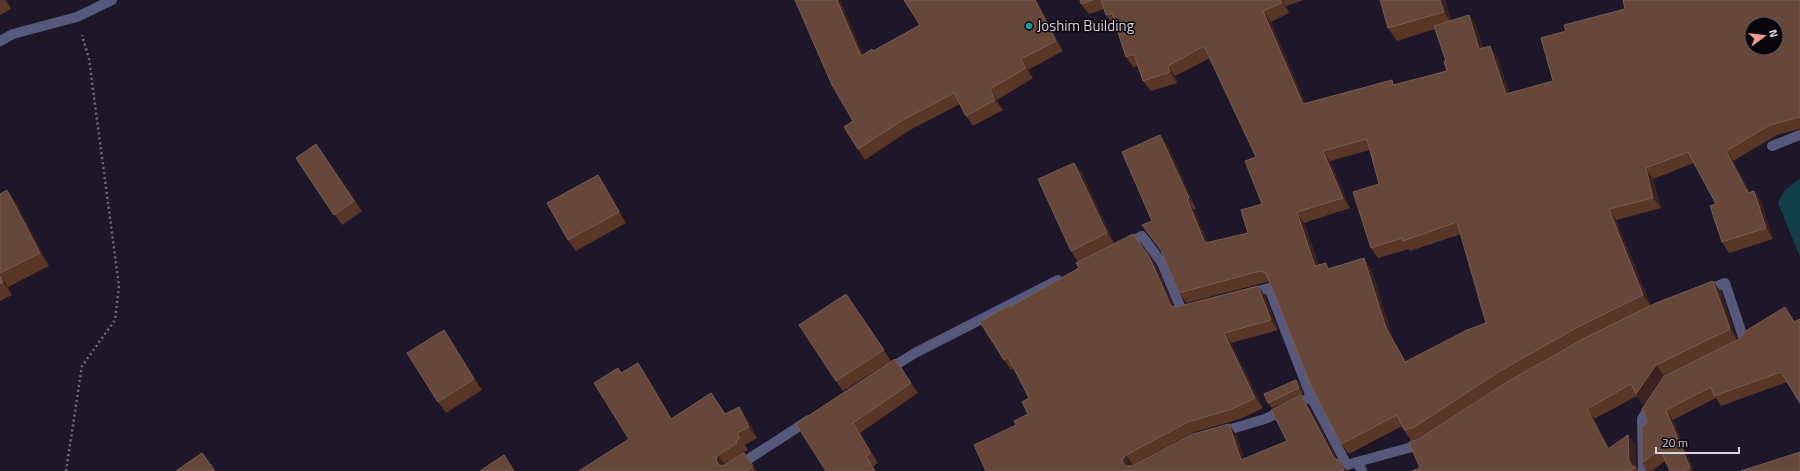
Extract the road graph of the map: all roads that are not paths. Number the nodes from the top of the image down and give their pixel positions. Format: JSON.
{"nodes":[{"id":1,"x":112,"y":0,"type":"edge"},
{"id":2,"x":0,"y":41,"type":"edge"},
{"id":3,"x":1800,"y":135,"type":"edge"},
{"id":4,"x":1772,"y":146,"type":"dead end"},
{"id":5,"x":1116,"y":250,"type":"edge"},
{"id":6,"x":1069,"y":275,"type":"edge"},
{"id":7,"x":1697,"y":294,"type":"edge"},
{"id":8,"x":1240,"y":295,"type":"edge"},
{"id":9,"x":1196,"y":307,"type":"edge"},
{"id":10,"x":1731,"y":350,"type":"edge"},
{"id":11,"x":877,"y":377,"type":"edge"},
{"id":12,"x":1659,"y":394,"type":"edge"},
{"id":13,"x":1311,"y":397,"type":"junction"},
{"id":14,"x":820,"y":413,"type":"edge"},
{"id":15,"x":1213,"y":434,"type":"edge"},
{"id":16,"x":1429,"y":440,"type":"edge"},
{"id":17,"x":1360,"y":467,"type":"edge"},
{"id":18,"x":730,"y":471,"type":"edge"},
{"id":19,"x":1643,"y":471,"type":"edge"}],
"edges":[{"from":1,"to":2,"type":"street"},
{"from":3,"to":4,"type":"street"},
{"from":5,"to":9,"type":"street"},
{"from":6,"to":11,"type":"street"},
{"from":7,"to":10,"type":"street"},
{"from":8,"to":13,"type":"street"},
{"from":12,"to":19,"type":"street"},
{"from":13,"to":15,"type":"street"},
{"from":13,"to":17,"type":"street"},
{"from":14,"to":18,"type":"street"},
{"from":16,"to":17,"type":"street"}]}
